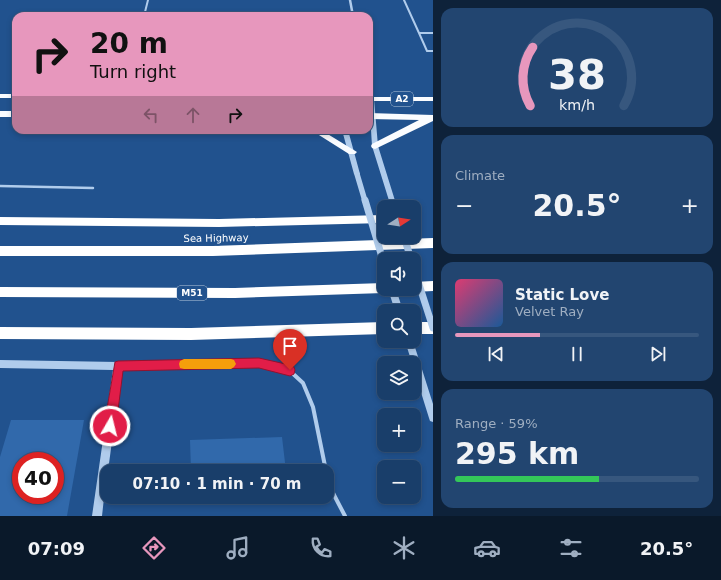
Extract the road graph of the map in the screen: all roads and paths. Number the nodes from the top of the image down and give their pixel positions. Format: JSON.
{"nodes":[{"id":1,"x":148,"y":0,"type":"edge"},
{"id":2,"x":350,"y":0,"type":"edge"},
{"id":3,"x":404,"y":0,"type":"edge"},
{"id":4,"x":145,"y":12,"type":"edge"},
{"id":5,"x":352,"y":12,"type":"edge"},
{"id":6,"x":419,"y":33,"type":"junction"},
{"id":7,"x":433,"y":33,"type":"edge"},
{"id":8,"x":433,"y":51,"type":"edge"},
{"id":9,"x":0,"y":96,"type":"edge"},
{"id":10,"x":12,"y":96,"type":"edge"},
{"id":11,"x":373,"y":97,"type":"edge"},
{"id":12,"x":433,"y":99,"type":"edge"},
{"id":13,"x":0,"y":114,"type":"edge"},
{"id":14,"x":12,"y":114,"type":"edge"},
{"id":15,"x":373,"y":116,"type":"edge"},
{"id":16,"x":432,"y":118,"type":"edge"},
{"id":17,"x":373,"y":131,"type":"edge"},
{"id":18,"x":322,"y":134,"type":"edge"},
{"id":19,"x":346,"y":134,"type":"edge"},
{"id":20,"x":375,"y":146,"type":"junction"},
{"id":21,"x":352,"y":152,"type":"junction"},
{"id":22,"x":0,"y":186,"type":"edge"},
{"id":23,"x":93,"y":188,"type":"dead end"},
{"id":24,"x":392,"y":200,"type":"edge"},
{"id":25,"x":370,"y":220,"type":"junction"},
{"id":26,"x":377,"y":220,"type":"edge"},
{"id":27,"x":0,"y":222,"type":"edge"},
{"id":28,"x":433,"y":244,"type":"edge"},
{"id":29,"x":0,"y":251,"type":"edge"},
{"id":30,"x":380,"y":252,"type":"edge"},
{"id":31,"x":433,"y":286,"type":"edge"},
{"id":32,"x":421,"y":287,"type":"edge"},
{"id":33,"x":377,"y":288,"type":"edge"},
{"id":34,"x":421,"y":291,"type":"edge"},
{"id":35,"x":0,"y":292,"type":"edge"},
{"id":36,"x":377,"y":328,"type":"edge"},
{"id":37,"x":421,"y":328,"type":"edge"},
{"id":38,"x":433,"y":328,"type":"edge"},
{"id":39,"x":0,"y":333,"type":"edge"},
{"id":40,"x":411,"y":348,"type":"edge"},
{"id":41,"x":0,"y":364,"type":"edge"},
{"id":42,"x":118,"y":366,"type":"junction"},
{"id":43,"x":433,"y":418,"type":"edge"},
{"id":44,"x":325,"y":464,"type":"edge"},
{"id":45,"x":334,"y":494,"type":"edge"},
{"id":46,"x":97,"y":516,"type":"edge"},
{"id":47,"x":345,"y":516,"type":"edge"}],
"edges":[{"from":1,"to":4,"type":"lane"},
{"from":2,"to":5,"type":"street"},
{"from":3,"to":6,"type":"lane"},
{"from":6,"to":7,"type":"lane"},
{"from":6,"to":8,"type":"lane"},
{"from":9,"to":10,"type":"highway"},
{"from":11,"to":12,"type":"highway","number":"A2"},
{"from":13,"to":14,"type":"highway"},
{"from":15,"to":16,"type":"highway","number":"A2"},
{"from":16,"to":20,"type":"highway"},
{"from":17,"to":20,"type":"street"},
{"from":18,"to":21,"type":"highway"},
{"from":19,"to":21,"type":"street"},
{"from":20,"to":24,"type":"street"},
{"from":21,"to":25,"type":"street","bridge":true},
{"from":22,"to":23,"type":"lane"},
{"from":25,"to":26,"type":"highway"},
{"from":25,"to":27,"type":"highway"},
{"from":25,"to":30,"type":"street","bridge":true},
{"from":28,"to":29,"type":"highway","name":"Sea Highway"},
{"from":31,"to":32,"type":"highway"},
{"from":33,"to":35,"type":"highway","number":"M51"},
{"from":34,"to":38,"type":"street","bridge":true},
{"from":36,"to":39,"type":"highway"},
{"from":37,"to":38,"type":"highway"},
{"from":40,"to":43,"type":"street"},
{"from":41,"to":42,"type":"street"},
{"from":42,"to":44,"type":"lane"},
{"from":42,"to":46,"type":"street"},
{"from":45,"to":47,"type":"lane"}]}
